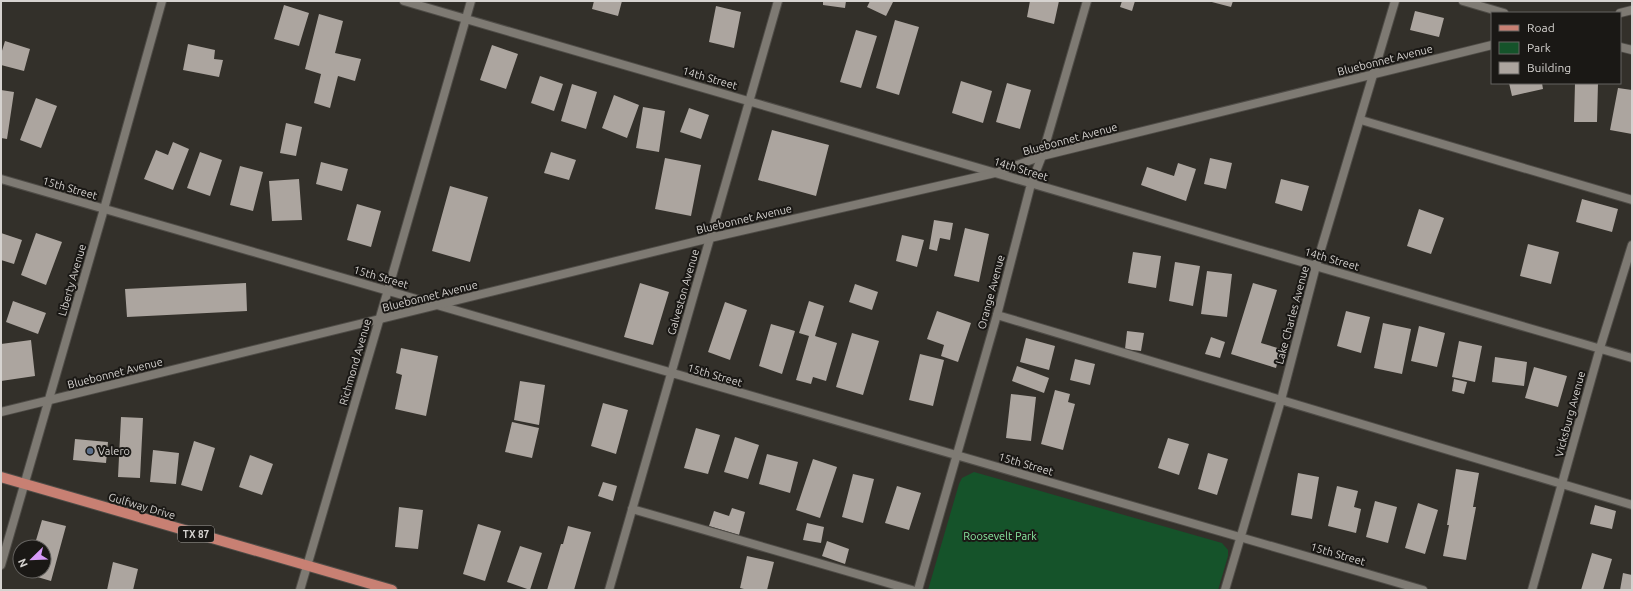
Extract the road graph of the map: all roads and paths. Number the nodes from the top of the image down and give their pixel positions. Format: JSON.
{"nodes":[{"id":1,"x":162,"y":1,"type":"edge"},
{"id":2,"x":404,"y":1,"type":"edge"},
{"id":3,"x":470,"y":1,"type":"edge"},
{"id":4,"x":778,"y":1,"type":"edge"},
{"id":5,"x":1087,"y":1,"type":"edge"},
{"id":6,"x":1395,"y":1,"type":"edge"},
{"id":7,"x":1463,"y":1,"type":"edge"},
{"id":8,"x":1632,"y":10,"type":"edge"},
{"id":9,"x":1501,"y":12,"type":"edge"},
{"id":10,"x":1621,"y":13,"type":"edge"},
{"id":11,"x":465,"y":19,"type":"junction"},
{"id":12,"x":1491,"y":45,"type":"edge"},
{"id":13,"x":1621,"y":47,"type":"edge"},
{"id":14,"x":1632,"y":50,"type":"edge"},
{"id":15,"x":1374,"y":74,"type":"junction"},
{"id":16,"x":748,"y":101,"type":"junction"},
{"id":17,"x":1361,"y":120,"type":"junction"},
{"id":18,"x":1042,"y":156,"type":"junction"},
{"id":19,"x":995,"y":173,"type":"junction"},
{"id":20,"x":1,"y":179,"type":"edge"},
{"id":21,"x":1031,"y":184,"type":"junction"},
{"id":22,"x":1632,"y":200,"type":"edge"},
{"id":23,"x":104,"y":209,"type":"junction"},
{"id":24,"x":710,"y":238,"type":"junction"},
{"id":25,"x":1632,"y":245,"type":"edge"},
{"id":26,"x":1316,"y":266,"type":"junction"},
{"id":27,"x":388,"y":290,"type":"junction"},
{"id":28,"x":437,"y":305,"type":"junction"},
{"id":29,"x":997,"y":315,"type":"junction"},
{"id":30,"x":379,"y":319,"type":"junction"},
{"id":31,"x":1600,"y":348,"type":"junction"},
{"id":32,"x":1632,"y":358,"type":"edge"},
{"id":33,"x":671,"y":373,"type":"junction"},
{"id":34,"x":1281,"y":400,"type":"junction"},
{"id":35,"x":49,"y":401,"type":"junction"},
{"id":36,"x":1,"y":412,"type":"edge"},
{"id":37,"x":956,"y":456,"type":"junction"},
{"id":38,"x":1,"y":477,"type":"edge"},
{"id":39,"x":24,"y":484,"type":"junction"},
{"id":40,"x":1562,"y":484,"type":"junction"},
{"id":41,"x":1632,"y":505,"type":"edge"},
{"id":42,"x":632,"y":509,"type":"junction"},
{"id":43,"x":1241,"y":538,"type":"junction"},
{"id":44,"x":1,"y":565,"type":"edge"},
{"id":45,"x":307,"y":565,"type":"junction"},
{"id":46,"x":300,"y":590,"type":"edge"},
{"id":47,"x":392,"y":590,"type":"edge"},
{"id":48,"x":609,"y":590,"type":"edge"},
{"id":49,"x":912,"y":590,"type":"edge"},
{"id":50,"x":918,"y":590,"type":"edge"},
{"id":51,"x":1226,"y":590,"type":"edge"},
{"id":52,"x":1423,"y":590,"type":"edge"},
{"id":53,"x":1532,"y":590,"type":"edge"}],
"edges":[{"from":1,"to":23,"type":"street","name":"Liberty Avenue"},
{"from":2,"to":11,"type":"street","name":"14th Street"},
{"from":3,"to":11,"type":"street","name":"Richmond Avenue"},
{"from":4,"to":16,"type":"street","name":"Galveston Avenue"},
{"from":5,"to":18,"type":"street","name":"Orange Avenue"},
{"from":6,"to":15,"type":"street","name":"Lake Charles Avenue"},
{"from":7,"to":9,"type":"street"},
{"from":8,"to":10,"type":"street"},
{"from":11,"to":16,"type":"street","name":"14th Street"},
{"from":11,"to":27,"type":"street","name":"Richmond Avenue"},
{"from":12,"to":15,"type":"street","name":"Bluebonnet Avenue"},
{"from":13,"to":14,"type":"street"},
{"from":15,"to":17,"type":"street","name":"Lake Charles Avenue"},
{"from":15,"to":18,"type":"street","name":"Bluebonnet Avenue"},
{"from":16,"to":19,"type":"street","name":"14th Street"},
{"from":16,"to":24,"type":"street","name":"Galveston Avenue"},
{"from":17,"to":22,"type":"street"},
{"from":17,"to":26,"type":"street","name":"Lake Charles Avenue"},
{"from":18,"to":19,"type":"street","name":"Bluebonnet Avenue"},
{"from":18,"to":21,"type":"street","name":"Orange Avenue"},
{"from":19,"to":21,"type":"street","name":"14th Street"},
{"from":19,"to":24,"type":"street","name":"Bluebonnet Avenue"},
{"from":20,"to":23,"type":"street","name":"15th Street"},
{"from":21,"to":26,"type":"street","name":"14th Street"},
{"from":21,"to":29,"type":"street","name":"Orange Avenue"},
{"from":23,"to":27,"type":"street","name":"15th Street"},
{"from":23,"to":35,"type":"street","name":"Liberty Avenue"},
{"from":24,"to":28,"type":"street","name":"Bluebonnet Avenue"},
{"from":24,"to":33,"type":"street","name":"Galveston Avenue"},
{"from":25,"to":31,"type":"street","name":"Vicksburg Avenue"},
{"from":26,"to":31,"type":"street","name":"14th Street"},
{"from":26,"to":34,"type":"street","name":"Lake Charles Avenue"},
{"from":27,"to":28,"type":"street","name":"15th Street"},
{"from":27,"to":30,"type":"street","name":"Richmond Avenue"},
{"from":28,"to":30,"type":"street","name":"Bluebonnet Avenue"},
{"from":28,"to":33,"type":"street","name":"15th Street"},
{"from":29,"to":34,"type":"street"},
{"from":29,"to":37,"type":"street","name":"Orange Avenue"},
{"from":30,"to":35,"type":"street","name":"Bluebonnet Avenue"},
{"from":30,"to":45,"type":"street","name":"Richmond Avenue"},
{"from":31,"to":32,"type":"street","name":"14th Street"},
{"from":31,"to":40,"type":"street","name":"Vicksburg Avenue"},
{"from":33,"to":37,"type":"street","name":"15th Street"},
{"from":33,"to":42,"type":"street","name":"Galveston Avenue"},
{"from":34,"to":40,"type":"street"},
{"from":34,"to":43,"type":"street","name":"Lake Charles Avenue"},
{"from":35,"to":36,"type":"street","name":"Bluebonnet Avenue"},
{"from":35,"to":39,"type":"street","name":"Liberty Avenue"},
{"from":37,"to":43,"type":"street","name":"15th Street"},
{"from":37,"to":50,"type":"street","name":"Orange Avenue"},
{"from":38,"to":39,"type":"main road","name":"Gulfway Drive","number":"TX 87"},
{"from":39,"to":44,"type":"street","name":"Liberty Avenue"},
{"from":39,"to":45,"type":"main road","name":"Gulfway Drive","number":"TX 87"},
{"from":40,"to":41,"type":"street"},
{"from":40,"to":53,"type":"street","name":"Vicksburg Avenue"},
{"from":42,"to":48,"type":"street","name":"Galveston Avenue"},
{"from":42,"to":49,"type":"street"},
{"from":43,"to":51,"type":"street","name":"Lake Charles Avenue"},
{"from":43,"to":52,"type":"street","name":"15th Street"},
{"from":45,"to":46,"type":"street","name":"Richmond Avenue"},
{"from":45,"to":47,"type":"main road","name":"Gulfway Drive","number":"TX 87"}]}
